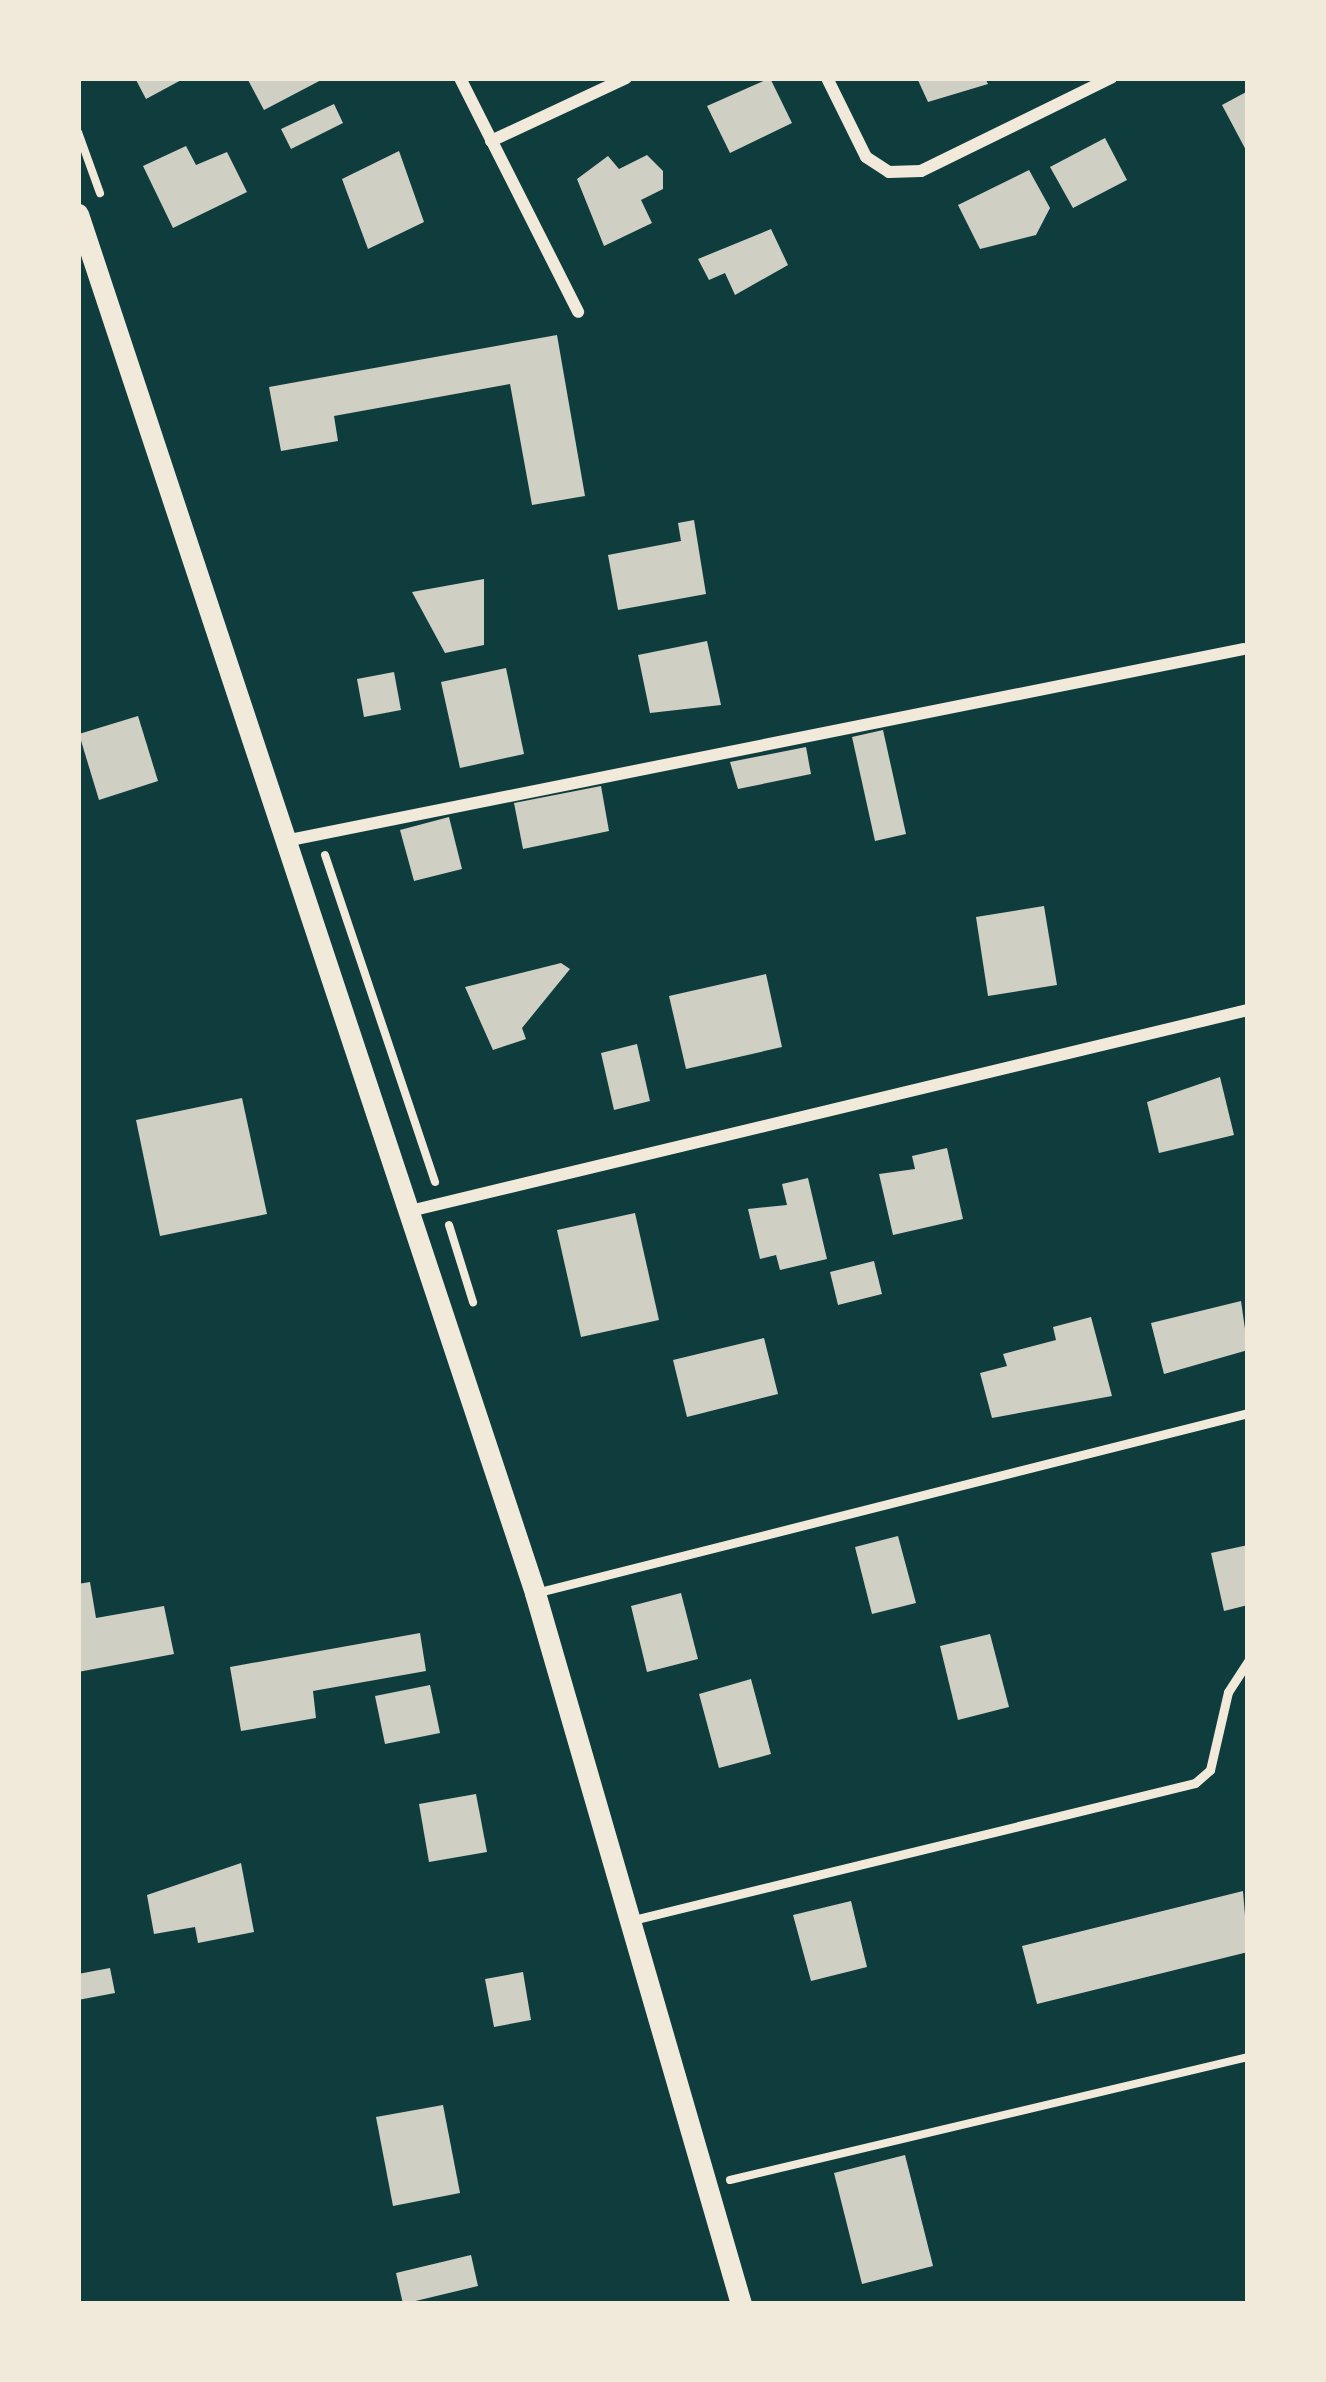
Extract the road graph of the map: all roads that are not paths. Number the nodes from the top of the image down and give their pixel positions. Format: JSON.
{"nodes":[{"id":1,"x":460,"y":78,"type":"edge"},
{"id":2,"x":626,"y":78,"type":"edge"},
{"id":3,"x":827,"y":78,"type":"edge"},
{"id":4,"x":1111,"y":78,"type":"edge"},
{"id":5,"x":491,"y":141,"type":"junction"},
{"id":6,"x":78,"y":214,"type":"edge"},
{"id":7,"x":89,"y":282,"type":"edge"},
{"id":8,"x":578,"y":312,"type":"dead end"},
{"id":9,"x":1243,"y":649,"type":"dead end"},
{"id":10,"x":290,"y":840,"type":"junction"},
{"id":11,"x":1248,"y":1010,"type":"edge"},
{"id":12,"x":410,"y":1211,"type":"junction"},
{"id":13,"x":1248,"y":1413,"type":"edge"},
{"id":14,"x":535,"y":1593,"type":"junction"},
{"id":15,"x":1248,"y":1661,"type":"edge"},
{"id":16,"x":633,"y":1921,"type":"junction"},
{"id":17,"x":741,"y":2304,"type":"edge"}],
"edges":[{"from":1,"to":5,"type":"street"},
{"from":2,"to":5,"type":"street"},
{"from":3,"to":4,"type":"street"},
{"from":5,"to":8,"type":"street"},
{"from":6,"to":7,"type":"street"},
{"from":7,"to":10,"type":"street"},
{"from":9,"to":10,"type":"street"},
{"from":10,"to":12,"type":"street"},
{"from":11,"to":12,"type":"street"},
{"from":12,"to":14,"type":"street"},
{"from":13,"to":14,"type":"lane"},
{"from":14,"to":16,"type":"street"},
{"from":15,"to":16,"type":"lane"},
{"from":16,"to":17,"type":"street"}]}
